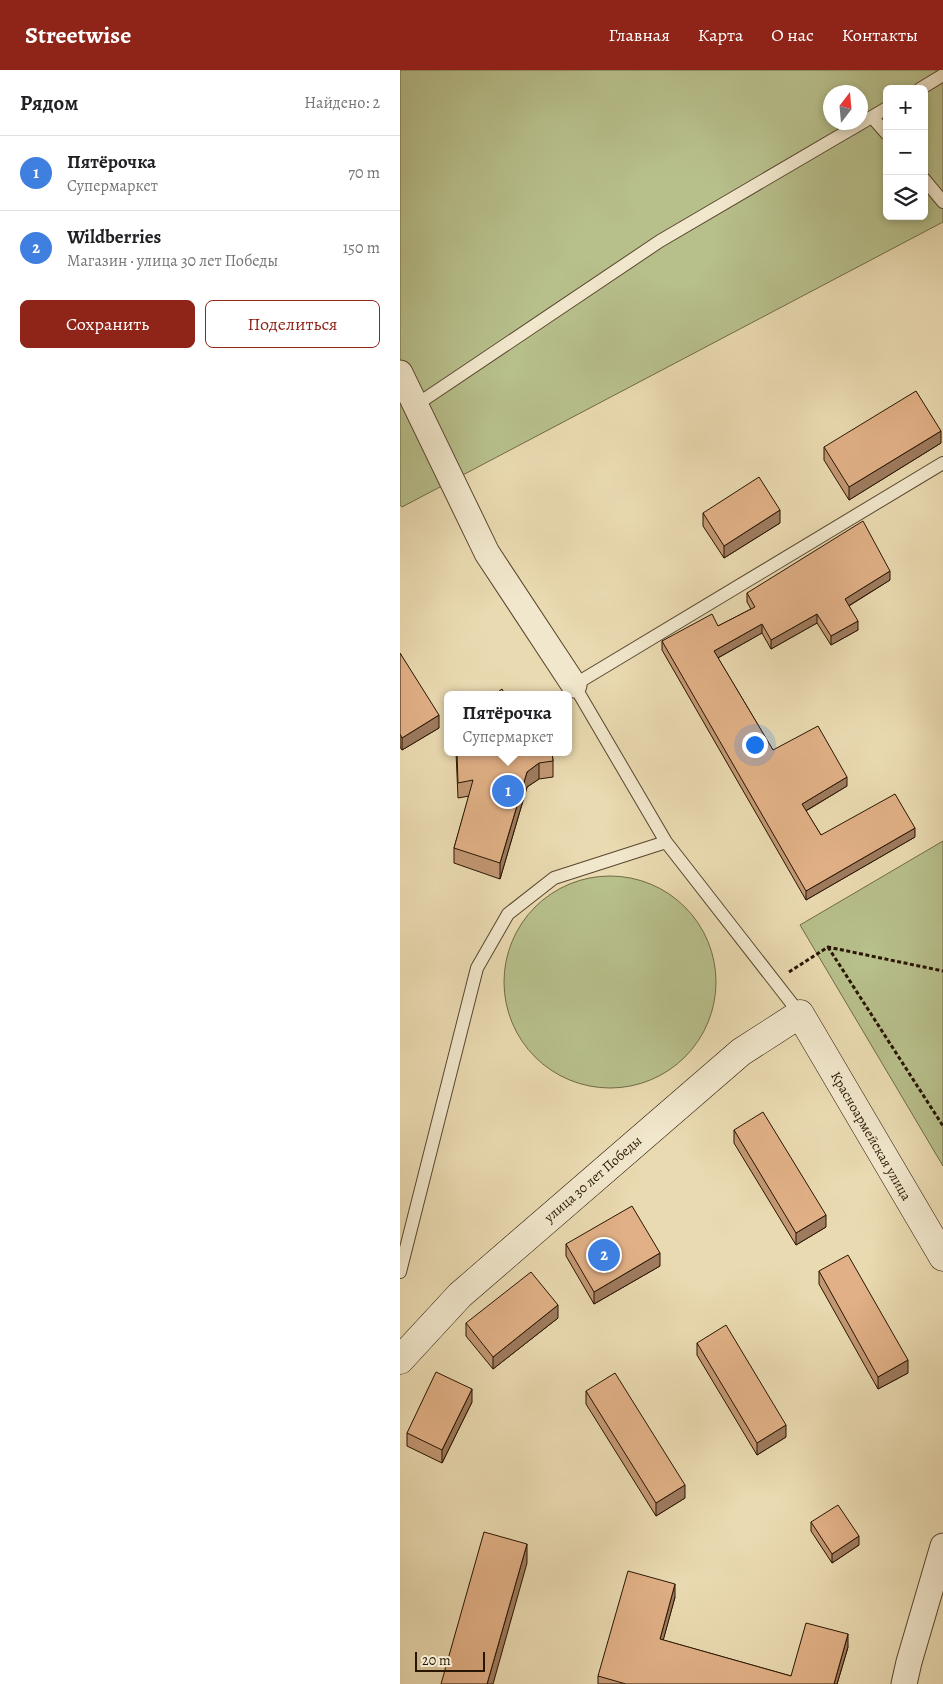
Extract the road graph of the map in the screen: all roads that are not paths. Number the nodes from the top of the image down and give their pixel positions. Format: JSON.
{"nodes":[{"id":1,"x":943,"y":75,"type":"edge"},
{"id":2,"x":927,"y":85,"type":"edge"},
{"id":3,"x":883,"y":110,"type":"edge"},
{"id":4,"x":872,"y":117,"type":"junction"},
{"id":5,"x":883,"y":130,"type":"edge"},
{"id":6,"x":928,"y":184,"type":"edge"},
{"id":7,"x":943,"y":202,"type":"edge"},
{"id":8,"x":400,"y":373,"type":"edge"},
{"id":9,"x":416,"y":405,"type":"junction"},
{"id":10,"x":943,"y":463,"type":"edge"},
{"id":11,"x":574,"y":684,"type":"junction"},
{"id":12,"x":666,"y":842,"type":"junction"},
{"id":13,"x":800,"y":1014,"type":"junction"},
{"id":14,"x":943,"y":1257,"type":"edge"},
{"id":15,"x":400,"y":1272,"type":"edge"},
{"id":16,"x":400,"y":1360,"type":"edge"},
{"id":17,"x":943,"y":1546,"type":"edge"},
{"id":18,"x":904,"y":1684,"type":"edge"}],
"edges":[{"from":1,"to":2,"type":"lane"},
{"from":3,"to":4,"type":"lane"},
{"from":4,"to":5,"type":"lane"},
{"from":4,"to":9,"type":"lane"},
{"from":6,"to":7,"type":"lane"},
{"from":8,"to":9,"type":"street"},
{"from":9,"to":11,"type":"street"},
{"from":10,"to":11,"type":"lane"},
{"from":11,"to":12,"type":"lane"},
{"from":12,"to":13,"type":"lane"},
{"from":12,"to":15,"type":"lane"},
{"from":13,"to":14,"type":"main road","name":"Красноармейская улица"},
{"from":13,"to":16,"type":"main road","name":"улица 30 лет Победы"},
{"from":17,"to":18,"type":"street"}]}
